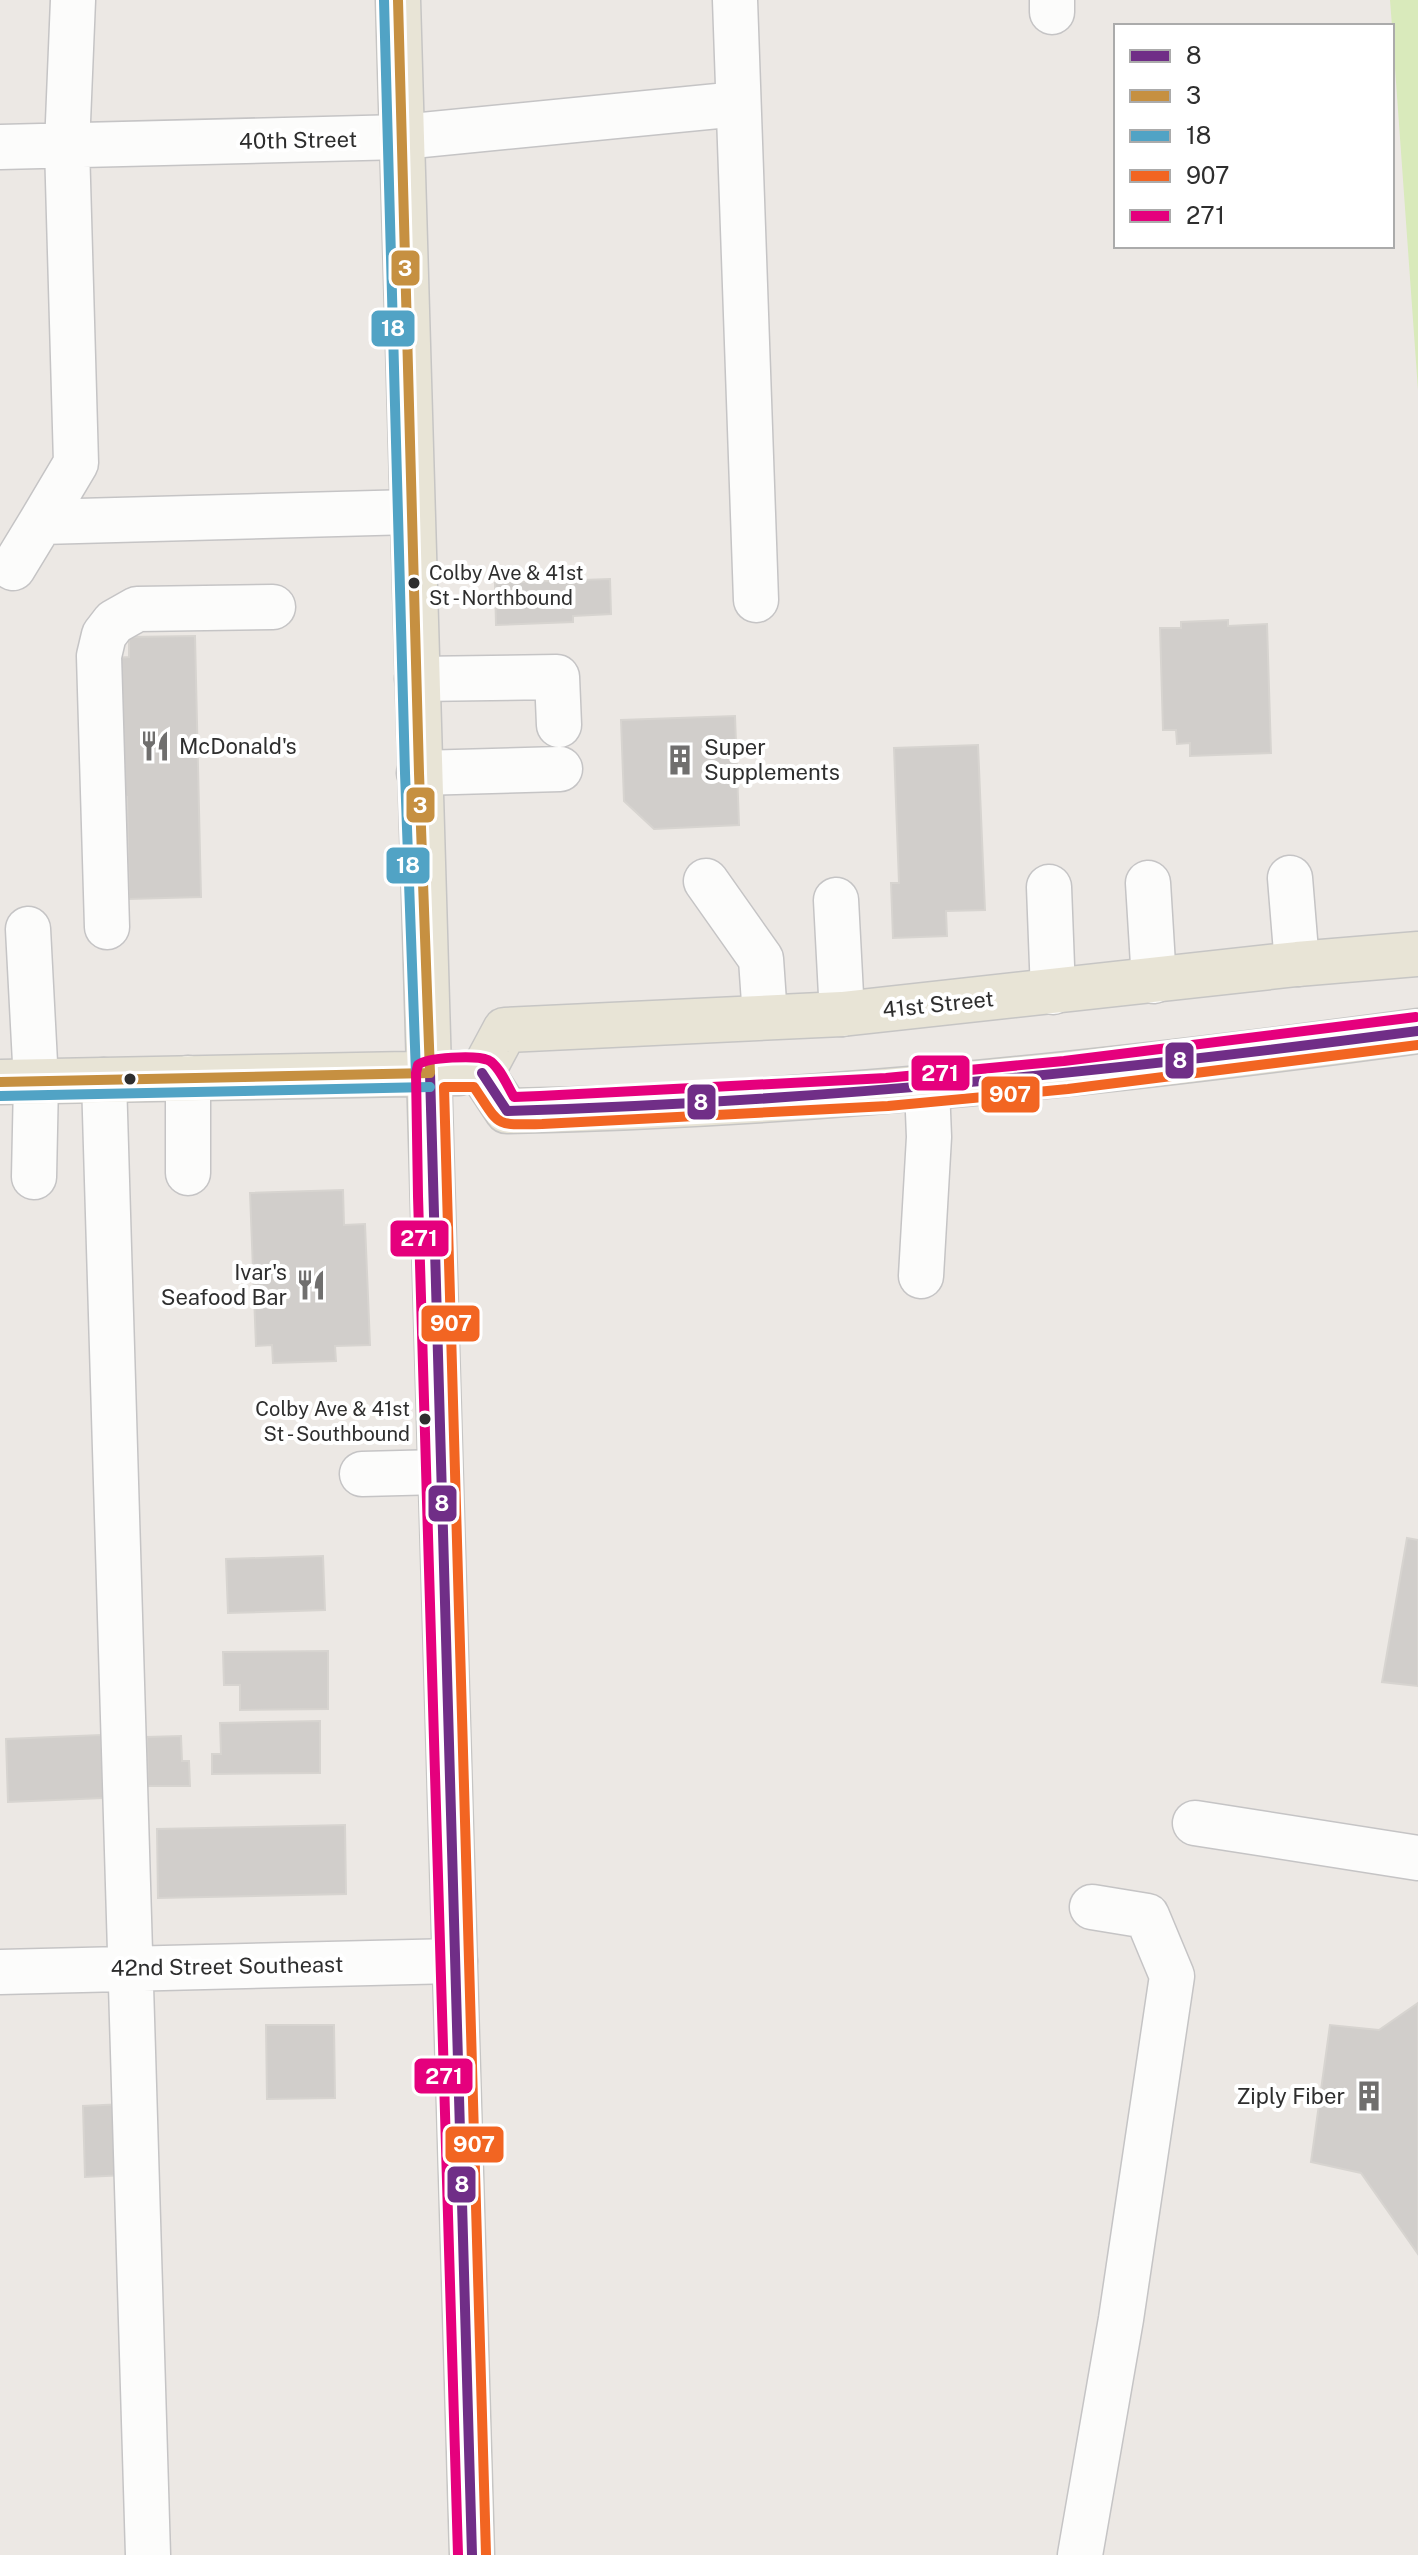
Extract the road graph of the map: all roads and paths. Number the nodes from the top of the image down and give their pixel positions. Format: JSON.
{"nodes":[{"id":1,"x":73,"y":0,"type":"edge"},
{"id":2,"x":398,"y":0,"type":"edge"},
{"id":3,"x":735,"y":0,"type":"edge"},
{"id":4,"x":738,"y":104,"type":"junction"},
{"id":5,"x":402,"y":137,"type":"junction"},
{"id":6,"x":67,"y":146,"type":"junction"},
{"id":7,"x":0,"y":147,"type":"edge"},
{"id":8,"x":412,"y":512,"type":"junction"},
{"id":9,"x":41,"y":522,"type":"junction"},
{"id":10,"x":13,"y":568,"type":"dead end"},
{"id":11,"x":756,"y":600,"type":"dead end"},
{"id":12,"x":273,"y":607,"type":"dead end"},
{"id":13,"x":417,"y":679,"type":"junction"},
{"id":14,"x":559,"y":725,"type":"dead end"},
{"id":15,"x":560,"y":769,"type":"dead end"},
{"id":16,"x":419,"y":773,"type":"junction"},
{"id":17,"x":1290,"y":878,"type":"dead end"},
{"id":18,"x":706,"y":881,"type":"dead end"},
{"id":19,"x":1148,"y":883,"type":"dead end"},
{"id":20,"x":1049,"y":887,"type":"dead end"},
{"id":21,"x":836,"y":900,"type":"dead end"},
{"id":22,"x":107,"y":927,"type":"dead end"},
{"id":23,"x":28,"y":929,"type":"dead end"},
{"id":24,"x":1418,"y":954,"type":"edge"},
{"id":25,"x":1297,"y":964,"type":"junction"},
{"id":26,"x":1154,"y":981,"type":"junction"},
{"id":27,"x":1053,"y":992,"type":"junction"},
{"id":28,"x":842,"y":1014,"type":"junction"},
{"id":29,"x":765,"y":1017,"type":"junction"},
{"id":30,"x":1418,"y":1031,"type":"edge"},
{"id":31,"x":430,"y":1073,"type":"junction"},
{"id":32,"x":482,"y":1073,"type":"junction"},
{"id":33,"x":188,"y":1078,"type":"junction"},
{"id":34,"x":104,"y":1080,"type":"junction"},
{"id":35,"x":18,"y":1082,"type":"edge"},
{"id":36,"x":927,"y":1088,"type":"junction"},
{"id":37,"x":188,"y":1173,"type":"dead end"},
{"id":38,"x":34,"y":1177,"type":"dead end"},
{"id":39,"x":921,"y":1276,"type":"dead end"},
{"id":40,"x":440,"y":1472,"type":"junction"},
{"id":41,"x":362,"y":1474,"type":"dead end"},
{"id":42,"x":1195,"y":1823,"type":"dead end"},
{"id":43,"x":1418,"y":1858,"type":"edge"},
{"id":44,"x":1092,"y":1907,"type":"dead end"},
{"id":45,"x":455,"y":1961,"type":"junction"},
{"id":46,"x":131,"y":1969,"type":"junction"},
{"id":47,"x":0,"y":1972,"type":"edge"},
{"id":48,"x":148,"y":2555,"type":"edge"},
{"id":49,"x":472,"y":2555,"type":"edge"},
{"id":50,"x":1080,"y":2555,"type":"edge"}],
"edges":[{"from":1,"to":6,"type":"street"},
{"from":2,"to":5,"type":"main road"},
{"from":3,"to":4,"type":"street"},
{"from":4,"to":5,"type":"street","name":"40th Street"},
{"from":4,"to":11,"type":"street"},
{"from":5,"to":6,"type":"street","name":"40th Street"},
{"from":5,"to":8,"type":"main road"},
{"from":6,"to":7,"type":"street","name":"40th Street"},
{"from":6,"to":9,"type":"street"},
{"from":8,"to":9,"type":"street"},
{"from":8,"to":13,"type":"main road"},
{"from":9,"to":10,"type":"street"},
{"from":12,"to":22,"type":"street"},
{"from":13,"to":14,"type":"street"},
{"from":13,"to":16,"type":"main road"},
{"from":15,"to":16,"type":"street"},
{"from":16,"to":31,"type":"main road"},
{"from":17,"to":25,"type":"street"},
{"from":18,"to":29,"type":"street"},
{"from":19,"to":26,"type":"street"},
{"from":20,"to":27,"type":"street"},
{"from":21,"to":28,"type":"street"},
{"from":23,"to":35,"type":"street"},
{"from":24,"to":25,"type":"main road","name":"41st Street"},
{"from":25,"to":26,"type":"main road","name":"41st Street"},
{"from":26,"to":27,"type":"main road","name":"41st Street"},
{"from":27,"to":28,"type":"main road","name":"41st Street"},
{"from":28,"to":29,"type":"main road","name":"41st Street"},
{"from":29,"to":32,"type":"main road","name":"41st Street"},
{"from":30,"to":36,"type":"main road"},
{"from":31,"to":32,"type":"main road"},
{"from":31,"to":33,"type":"main road"},
{"from":31,"to":40,"type":"main road"},
{"from":32,"to":36,"type":"main road"},
{"from":33,"to":34,"type":"main road"},
{"from":33,"to":37,"type":"street"},
{"from":34,"to":35,"type":"main road"},
{"from":34,"to":46,"type":"street"},
{"from":35,"to":38,"type":"street"},
{"from":36,"to":39,"type":"street"},
{"from":40,"to":41,"type":"street"},
{"from":40,"to":45,"type":"main road"},
{"from":42,"to":43,"type":"street"},
{"from":44,"to":50,"type":"street"},
{"from":45,"to":46,"type":"street","name":"42nd Street Southeast"},
{"from":45,"to":49,"type":"main road"},
{"from":46,"to":47,"type":"street","name":"42nd Street Southeast"},
{"from":46,"to":48,"type":"street"}]}
